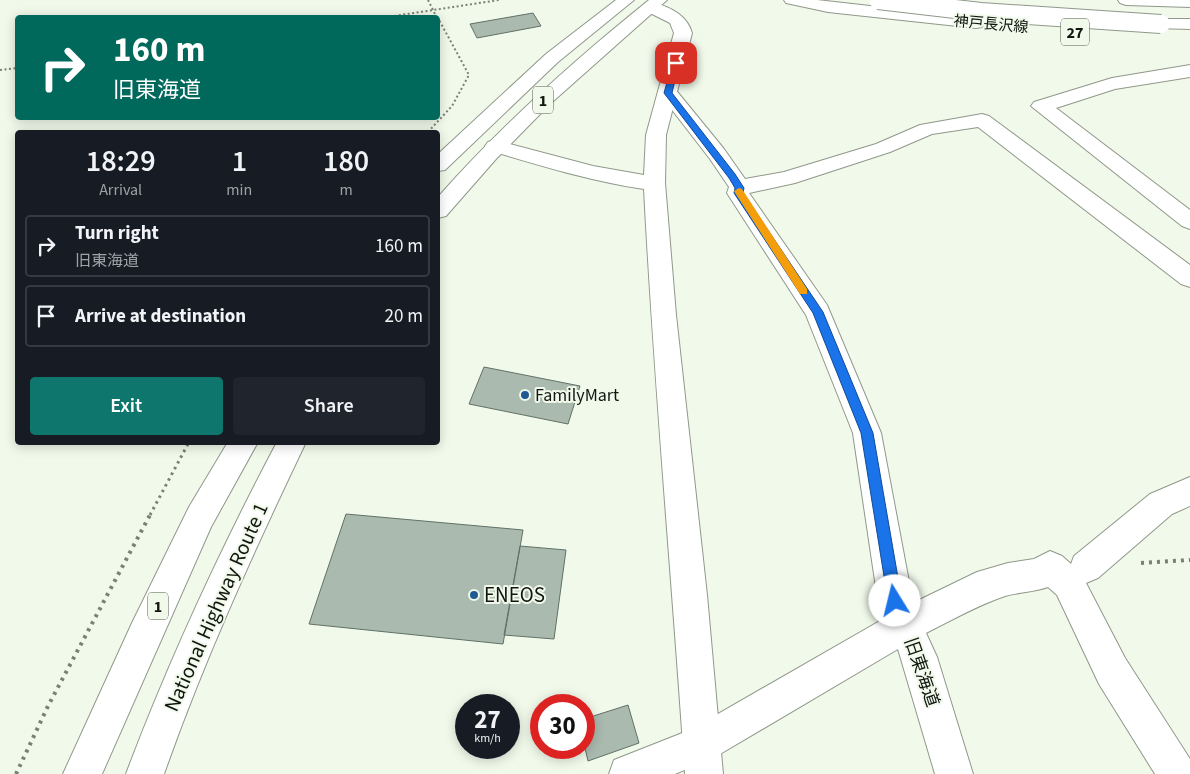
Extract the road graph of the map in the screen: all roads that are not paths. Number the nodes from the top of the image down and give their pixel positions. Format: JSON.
{"nodes":[{"id":1,"x":626,"y":0,"type":"edge"},
{"id":2,"x":792,"y":0,"type":"edge"},
{"id":3,"x":878,"y":0,"type":"edge"},
{"id":4,"x":969,"y":0,"type":"edge"},
{"id":5,"x":1126,"y":0,"type":"edge"},
{"id":6,"x":1135,"y":0,"type":"edge"},
{"id":7,"x":1190,"y":2,"type":"edge"},
{"id":8,"x":655,"y":4,"type":"edge"},
{"id":9,"x":1190,"y":11,"type":"edge"},
{"id":10,"x":1190,"y":24,"type":"edge"},
{"id":11,"x":1168,"y":27,"type":"edge"},
{"id":12,"x":1190,"y":71,"type":"edge"},
{"id":13,"x":668,"y":93,"type":"junction"},
{"id":14,"x":495,"y":146,"type":"junction"},
{"id":15,"x":440,"y":163,"type":"edge"},
{"id":16,"x":654,"y":183,"type":"junction"},
{"id":17,"x":740,"y":188,"type":"junction"},
{"id":18,"x":440,"y":209,"type":"edge"},
{"id":19,"x":1190,"y":221,"type":"edge"},
{"id":20,"x":1190,"y":278,"type":"edge"},
{"id":21,"x":242,"y":445,"type":"edge"},
{"id":22,"x":290,"y":445,"type":"edge"},
{"id":23,"x":1190,"y":491,"type":"edge"},
{"id":24,"x":1086,"y":567,"type":"dead end"},
{"id":25,"x":906,"y":625,"type":"junction"},
{"id":26,"x":703,"y":759,"type":"edge"},
{"id":27,"x":82,"y":774,"type":"edge"},
{"id":28,"x":145,"y":774,"type":"edge"},
{"id":29,"x":628,"y":774,"type":"edge"},
{"id":30,"x":954,"y":774,"type":"edge"},
{"id":31,"x":1177,"y":774,"type":"edge"}],
"edges":[{"from":1,"to":15,"type":"main road","number":"1"},
{"from":2,"to":11,"type":"main road","name":"神戸長沢線","number":"27"},
{"from":3,"to":11,"type":"main road","name":"神戸長沢線","number":"27","bridge":true},
{"from":4,"to":11,"type":"main road","name":"神戸長沢線","number":"27"},
{"from":5,"to":6,"type":"main road"},
{"from":6,"to":7,"type":"main road"},
{"from":8,"to":13,"type":"main road"},
{"from":8,"to":14,"type":"main road","number":"1"},
{"from":9,"to":11,"type":"main road","name":"神戸長沢線","number":"27"},
{"from":10,"to":11,"type":"main road","name":"神戸長沢線"},
{"from":12,"to":19,"type":"main road"},
{"from":13,"to":16,"type":"main road"},
{"from":13,"to":17,"type":"main road","name":"旧東海道"},
{"from":14,"to":16,"type":"main road"},
{"from":14,"to":18,"type":"main road","number":"1"},
{"from":16,"to":26,"type":"main road"},
{"from":17,"to":20,"type":"main road"},
{"from":17,"to":25,"type":"main road","name":"旧東海道"},
{"from":21,"to":27,"type":"main road","number":"1"},
{"from":22,"to":28,"type":"main road","name":"National Highway Route 1"},
{"from":23,"to":24,"type":"main road"},
{"from":25,"to":26,"type":"main road"},
{"from":25,"to":30,"type":"main road","name":"旧東海道"},
{"from":25,"to":31,"type":"main road"},
{"from":26,"to":29,"type":"main road"}]}
